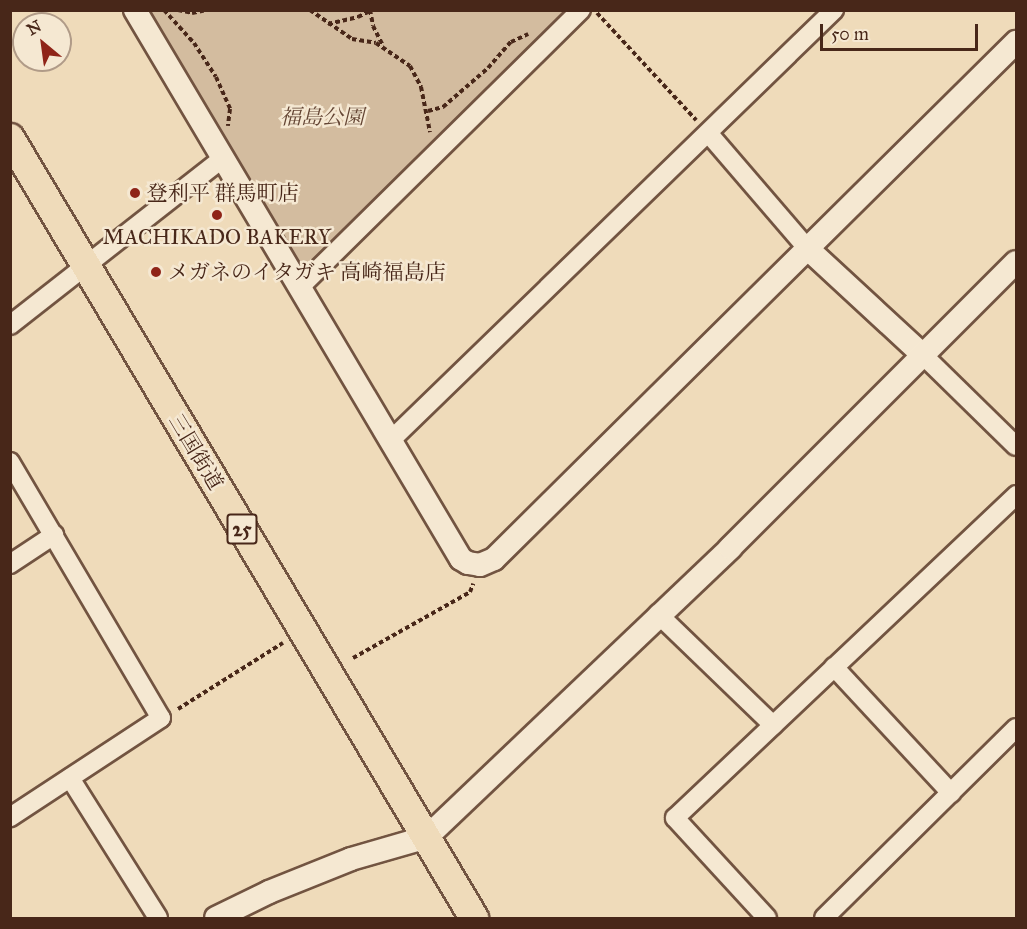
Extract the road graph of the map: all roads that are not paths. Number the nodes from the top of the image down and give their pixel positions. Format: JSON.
{"nodes":[{"id":1,"x":135,"y":10,"type":"edge"},
{"id":2,"x":581,"y":10,"type":"edge"},
{"id":3,"x":834,"y":10,"type":"edge"},
{"id":4,"x":1017,"y":42,"type":"edge"},
{"id":5,"x":709,"y":134,"type":"junction"},
{"id":6,"x":10,"y":138,"type":"edge"},
{"id":7,"x":222,"y":159,"type":"junction"},
{"id":8,"x":808,"y":249,"type":"junction"},
{"id":9,"x":1017,"y":262,"type":"edge"},
{"id":10,"x":84,"y":267,"type":"junction"},
{"id":11,"x":299,"y":288,"type":"junction"},
{"id":12,"x":10,"y":325,"type":"edge"},
{"id":13,"x":923,"y":355,"type":"junction"},
{"id":14,"x":390,"y":441,"type":"junction"},
{"id":15,"x":1017,"y":446,"type":"edge"},
{"id":16,"x":10,"y":462,"type":"edge"},
{"id":17,"x":1017,"y":495,"type":"edge"},
{"id":18,"x":54,"y":535,"type":"junction"},
{"id":19,"x":10,"y":564,"type":"edge"},
{"id":20,"x":658,"y":614,"type":"junction"},
{"id":21,"x":834,"y":667,"type":"junction"},
{"id":22,"x":773,"y":725,"type":"junction"},
{"id":23,"x":1017,"y":728,"type":"edge"},
{"id":24,"x":70,"y":778,"type":"junction"},
{"id":25,"x":951,"y":793,"type":"junction"},
{"id":26,"x":10,"y":817,"type":"edge"},
{"id":27,"x":427,"y":837,"type":"junction"},
{"id":28,"x":158,"y":918,"type":"edge"},
{"id":29,"x":216,"y":918,"type":"edge"},
{"id":30,"x":474,"y":918,"type":"edge"},
{"id":31,"x":767,"y":918,"type":"edge"},
{"id":32,"x":824,"y":918,"type":"edge"}],
"edges":[{"from":1,"to":7,"type":"street"},
{"from":2,"to":11,"type":"street"},
{"from":3,"to":5,"type":"street"},
{"from":4,"to":8,"type":"street"},
{"from":5,"to":8,"type":"street"},
{"from":5,"to":14,"type":"street"},
{"from":6,"to":10,"type":"main road","name":"三国街道","number":"25"},
{"from":7,"to":10,"type":"street"},
{"from":7,"to":11,"type":"street"},
{"from":8,"to":13,"type":"street"},
{"from":8,"to":14,"type":"street"},
{"from":9,"to":13,"type":"street"},
{"from":10,"to":12,"type":"street"},
{"from":10,"to":27,"type":"main road","name":"三国街道","number":"25"},
{"from":11,"to":14,"type":"street"},
{"from":13,"to":15,"type":"street"},
{"from":13,"to":20,"type":"street"},
{"from":16,"to":18,"type":"street"},
{"from":17,"to":21,"type":"street"},
{"from":18,"to":19,"type":"street"},
{"from":18,"to":24,"type":"street"},
{"from":20,"to":22,"type":"street"},
{"from":20,"to":27,"type":"street"},
{"from":21,"to":22,"type":"street"},
{"from":21,"to":25,"type":"street"},
{"from":22,"to":31,"type":"street"},
{"from":23,"to":25,"type":"street"},
{"from":24,"to":26,"type":"street"},
{"from":24,"to":28,"type":"street"},
{"from":25,"to":32,"type":"street"},
{"from":27,"to":29,"type":"street"},
{"from":27,"to":30,"type":"main road","name":"三国街道","number":"25"}]}
